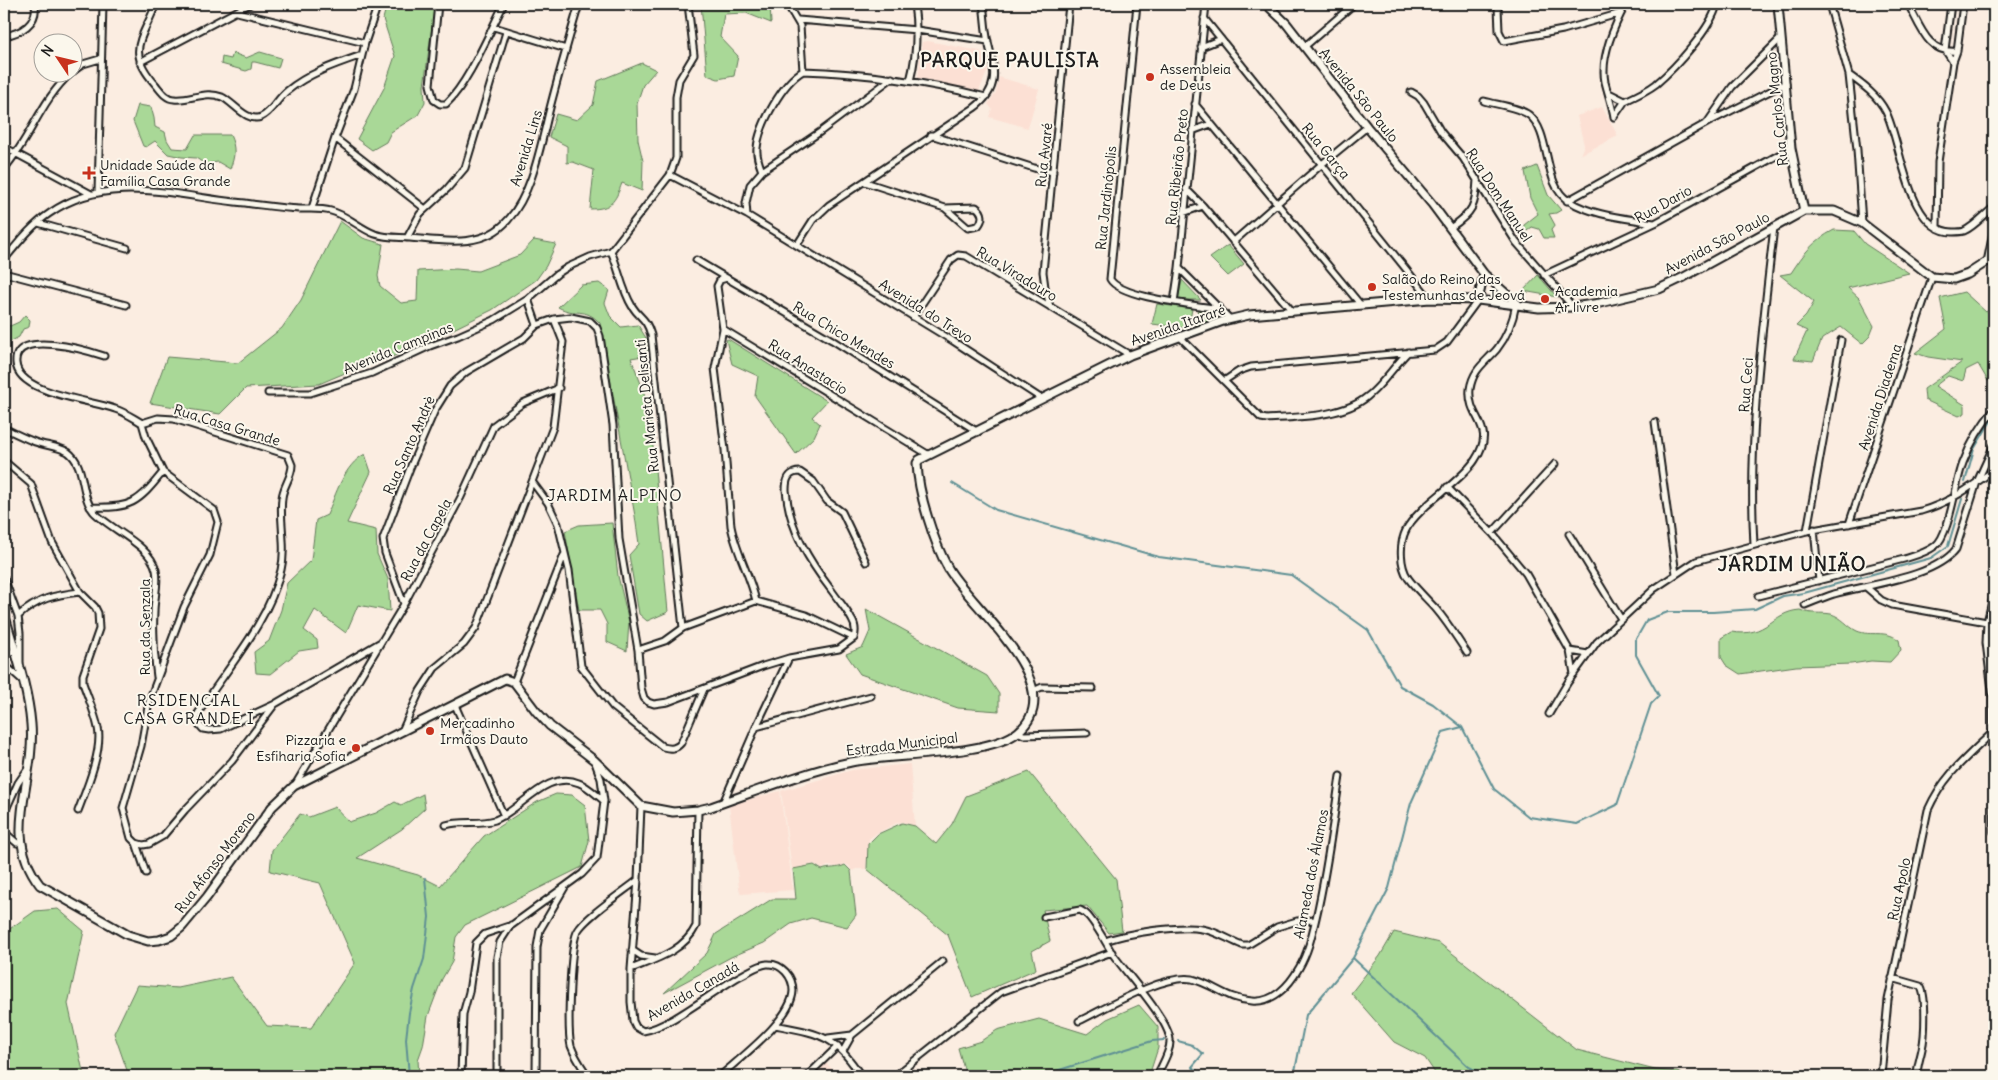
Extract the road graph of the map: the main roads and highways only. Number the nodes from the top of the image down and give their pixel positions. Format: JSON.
{"nodes":[{"id":1,"x":1266,"y":4,"type":"edge"},
{"id":2,"x":1778,"y":4,"type":"edge"},
{"id":3,"x":1804,"y":211,"type":"junction"},
{"id":4,"x":1994,"y":257,"type":"edge"},
{"id":5,"x":1484,"y":274,"type":"junction"},
{"id":6,"x":1478,"y":300,"type":"junction"},
{"id":7,"x":1517,"y":304,"type":"junction"},
{"id":8,"x":917,"y":468,"type":"joint"},
{"id":9,"x":4,"y":613,"type":"edge"},
{"id":10,"x":641,"y":806,"type":"joint"}],
"edges":[{"from":1,"to":5,"type":"main road","name":"Avenida São Paulo"},
{"from":2,"to":3,"type":"main road","name":"Rua Carlos Magno"},
{"from":3,"to":4,"type":"main road","name":"Avenida São Paulo"},
{"from":3,"to":7,"type":"main road","name":"Avenida São Paulo"},
{"from":5,"to":6,"type":"main road"},
{"from":5,"to":7,"type":"main road","name":"Avenida São Paulo"},
{"from":6,"to":7,"type":"main road","name":"Avenida Itararé"},
{"from":6,"to":8,"type":"main road","name":"Avenida Itararé"},
{"from":8,"to":10,"type":"main road","name":"Estrada Municipal"},
{"from":9,"to":10,"type":"main road","name":"Rua Afonso Moreno"}]}
